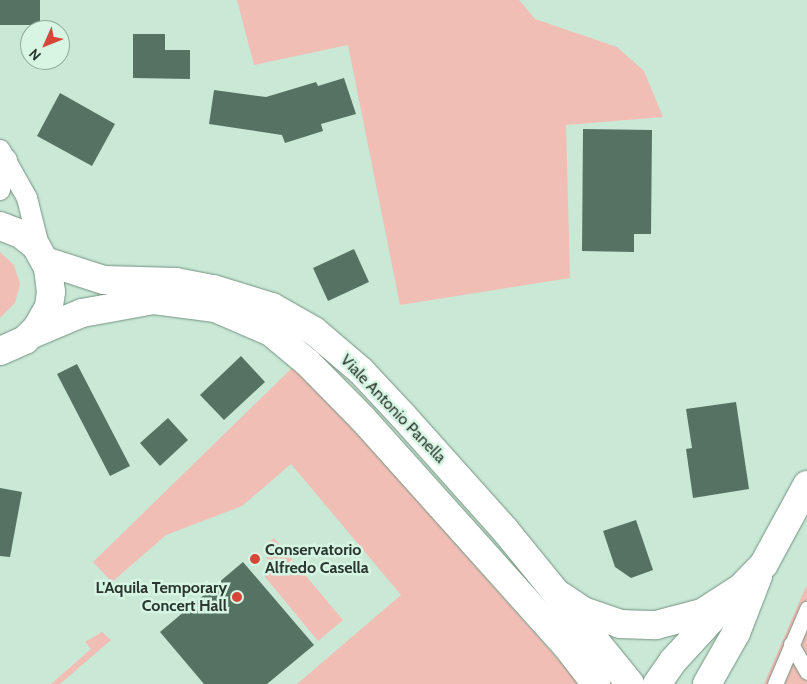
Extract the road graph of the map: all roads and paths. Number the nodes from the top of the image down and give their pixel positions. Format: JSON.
{"nodes":[{"id":1,"x":4,"y":155,"type":"edge"},
{"id":2,"x":0,"y":190,"type":"edge"},
{"id":3,"x":0,"y":226,"type":"edge"},
{"id":4,"x":43,"y":257,"type":"junction"},
{"id":5,"x":32,"y":334,"type":"junction"},
{"id":6,"x":0,"y":351,"type":"edge"},
{"id":7,"x":807,"y":485,"type":"edge"},
{"id":8,"x":764,"y":564,"type":"junction"},
{"id":9,"x":742,"y":588,"type":"junction"},
{"id":10,"x":556,"y":591,"type":"junction"},
{"id":11,"x":807,"y":609,"type":"edge"},
{"id":12,"x":736,"y":632,"type":"junction"},
{"id":13,"x":791,"y":644,"type":"junction"},
{"id":14,"x":579,"y":661,"type":"junction"},
{"id":15,"x":807,"y":672,"type":"edge"},
{"id":16,"x":596,"y":684,"type":"edge"},
{"id":17,"x":604,"y":684,"type":"edge"},
{"id":18,"x":630,"y":684,"type":"edge"},
{"id":19,"x":657,"y":684,"type":"edge"},
{"id":20,"x":707,"y":684,"type":"edge"},
{"id":21,"x":726,"y":684,"type":"edge"},
{"id":22,"x":775,"y":684,"type":"edge"}],
"edges":[{"from":1,"to":2,"type":"street"},
{"from":1,"to":4,"type":"street"},
{"from":3,"to":4,"type":"main road"},
{"from":4,"to":5,"type":"main road"},
{"from":4,"to":10,"type":"main road","name":"Viale Antonio Panella"},
{"from":5,"to":6,"type":"main road","name":"Viale Antonio Panella"},
{"from":5,"to":14,"type":"main road","name":"Viale Antonio Panella"},
{"from":7,"to":8,"type":"main road"},
{"from":8,"to":9,"type":"main road"},
{"from":8,"to":12,"type":"main road"},
{"from":9,"to":10,"type":"main road"},
{"from":9,"to":19,"type":"main road"},
{"from":10,"to":18,"type":"main road","name":"Viale Antonio Panella"},
{"from":11,"to":13,"type":"street"},
{"from":12,"to":20,"type":"main road"},
{"from":12,"to":21,"type":"main road"},
{"from":13,"to":15,"type":"street"},
{"from":13,"to":22,"type":"street"},
{"from":14,"to":16,"type":"main road","name":"Viale Antonio Panella"},
{"from":14,"to":17,"type":"main road"}]}
